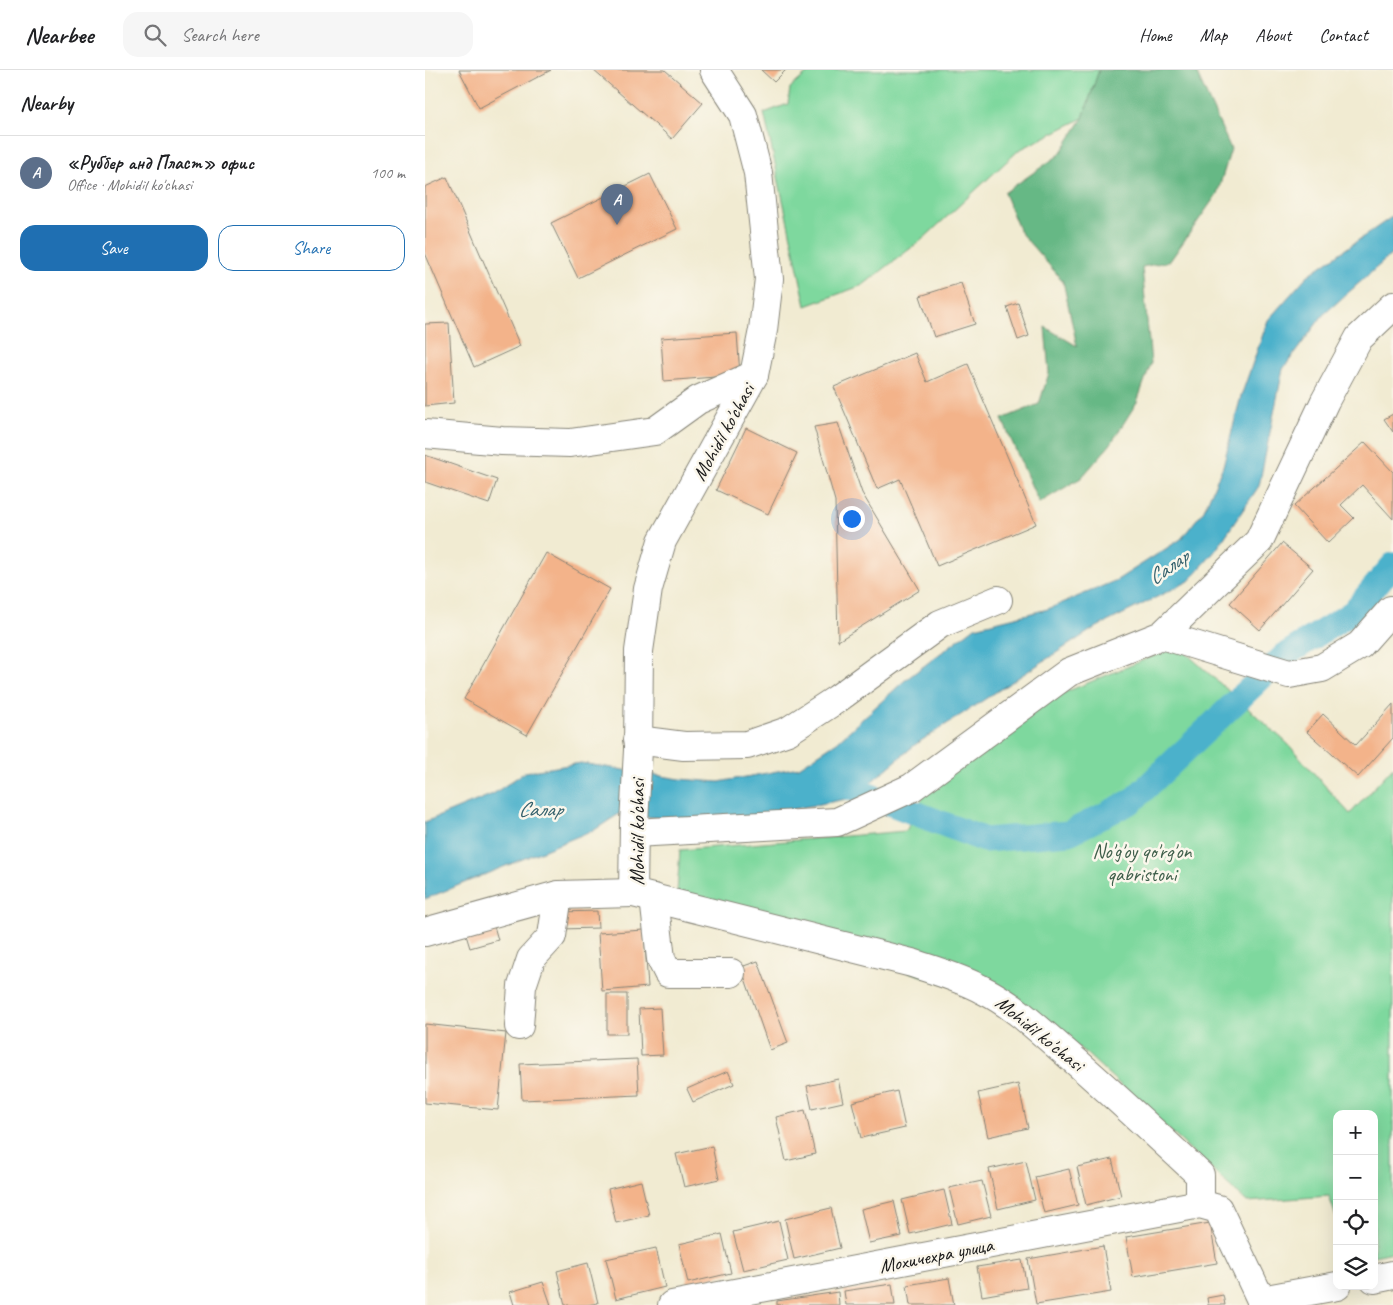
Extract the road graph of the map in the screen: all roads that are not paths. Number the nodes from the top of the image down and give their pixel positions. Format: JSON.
{"nodes":[{"id":1,"x":714,"y":70,"type":"edge"},
{"id":2,"x":1393,"y":306,"type":"edge"},
{"id":3,"x":754,"y":375,"type":"junction"},
{"id":4,"x":425,"y":434,"type":"edge"},
{"id":5,"x":999,"y":600,"type":"dead end"},
{"id":6,"x":1391,"y":610,"type":"dead end"},
{"id":7,"x":1162,"y":634,"type":"junction"},
{"id":8,"x":638,"y":745,"type":"junction"},
{"id":9,"x":634,"y":828,"type":"junction"},
{"id":10,"x":558,"y":895,"type":"junction"},
{"id":11,"x":643,"y":896,"type":"junction"},
{"id":12,"x":425,"y":932,"type":"edge"},
{"id":13,"x":731,"y":973,"type":"dead end"},
{"id":14,"x":519,"y":1026,"type":"dead end"},
{"id":15,"x":1200,"y":1204,"type":"junction"},
{"id":16,"x":1393,"y":1276,"type":"edge"},
{"id":17,"x":1378,"y":1278,"type":"edge"},
{"id":18,"x":1333,"y":1287,"type":"edge"},
{"id":19,"x":1261,"y":1303,"type":"edge"},
{"id":20,"x":672,"y":1305,"type":"edge"}],
"edges":[{"from":1,"to":3,"type":"street","name":"Mohidil ko'chasi"},
{"from":2,"to":7,"type":"street"},
{"from":3,"to":4,"type":"street"},
{"from":3,"to":8,"type":"street","name":"Mohidil ko'chasi"},
{"from":5,"to":8,"type":"street"},
{"from":6,"to":7,"type":"street"},
{"from":7,"to":9,"type":"street"},
{"from":8,"to":9,"type":"street","name":"Mohidil ko'chasi"},
{"from":9,"to":11,"type":"street","name":"Mohidil ko'chasi"},
{"from":10,"to":11,"type":"street"},
{"from":10,"to":12,"type":"street"},
{"from":10,"to":14,"type":"street"},
{"from":11,"to":13,"type":"street"},
{"from":11,"to":15,"type":"street","name":"Mohidil ko'chasi"},
{"from":15,"to":19,"type":"street"},
{"from":15,"to":20,"type":"street","name":"Мохичехра улица"},
{"from":16,"to":17,"type":"street"},
{"from":18,"to":19,"type":"street"}]}
